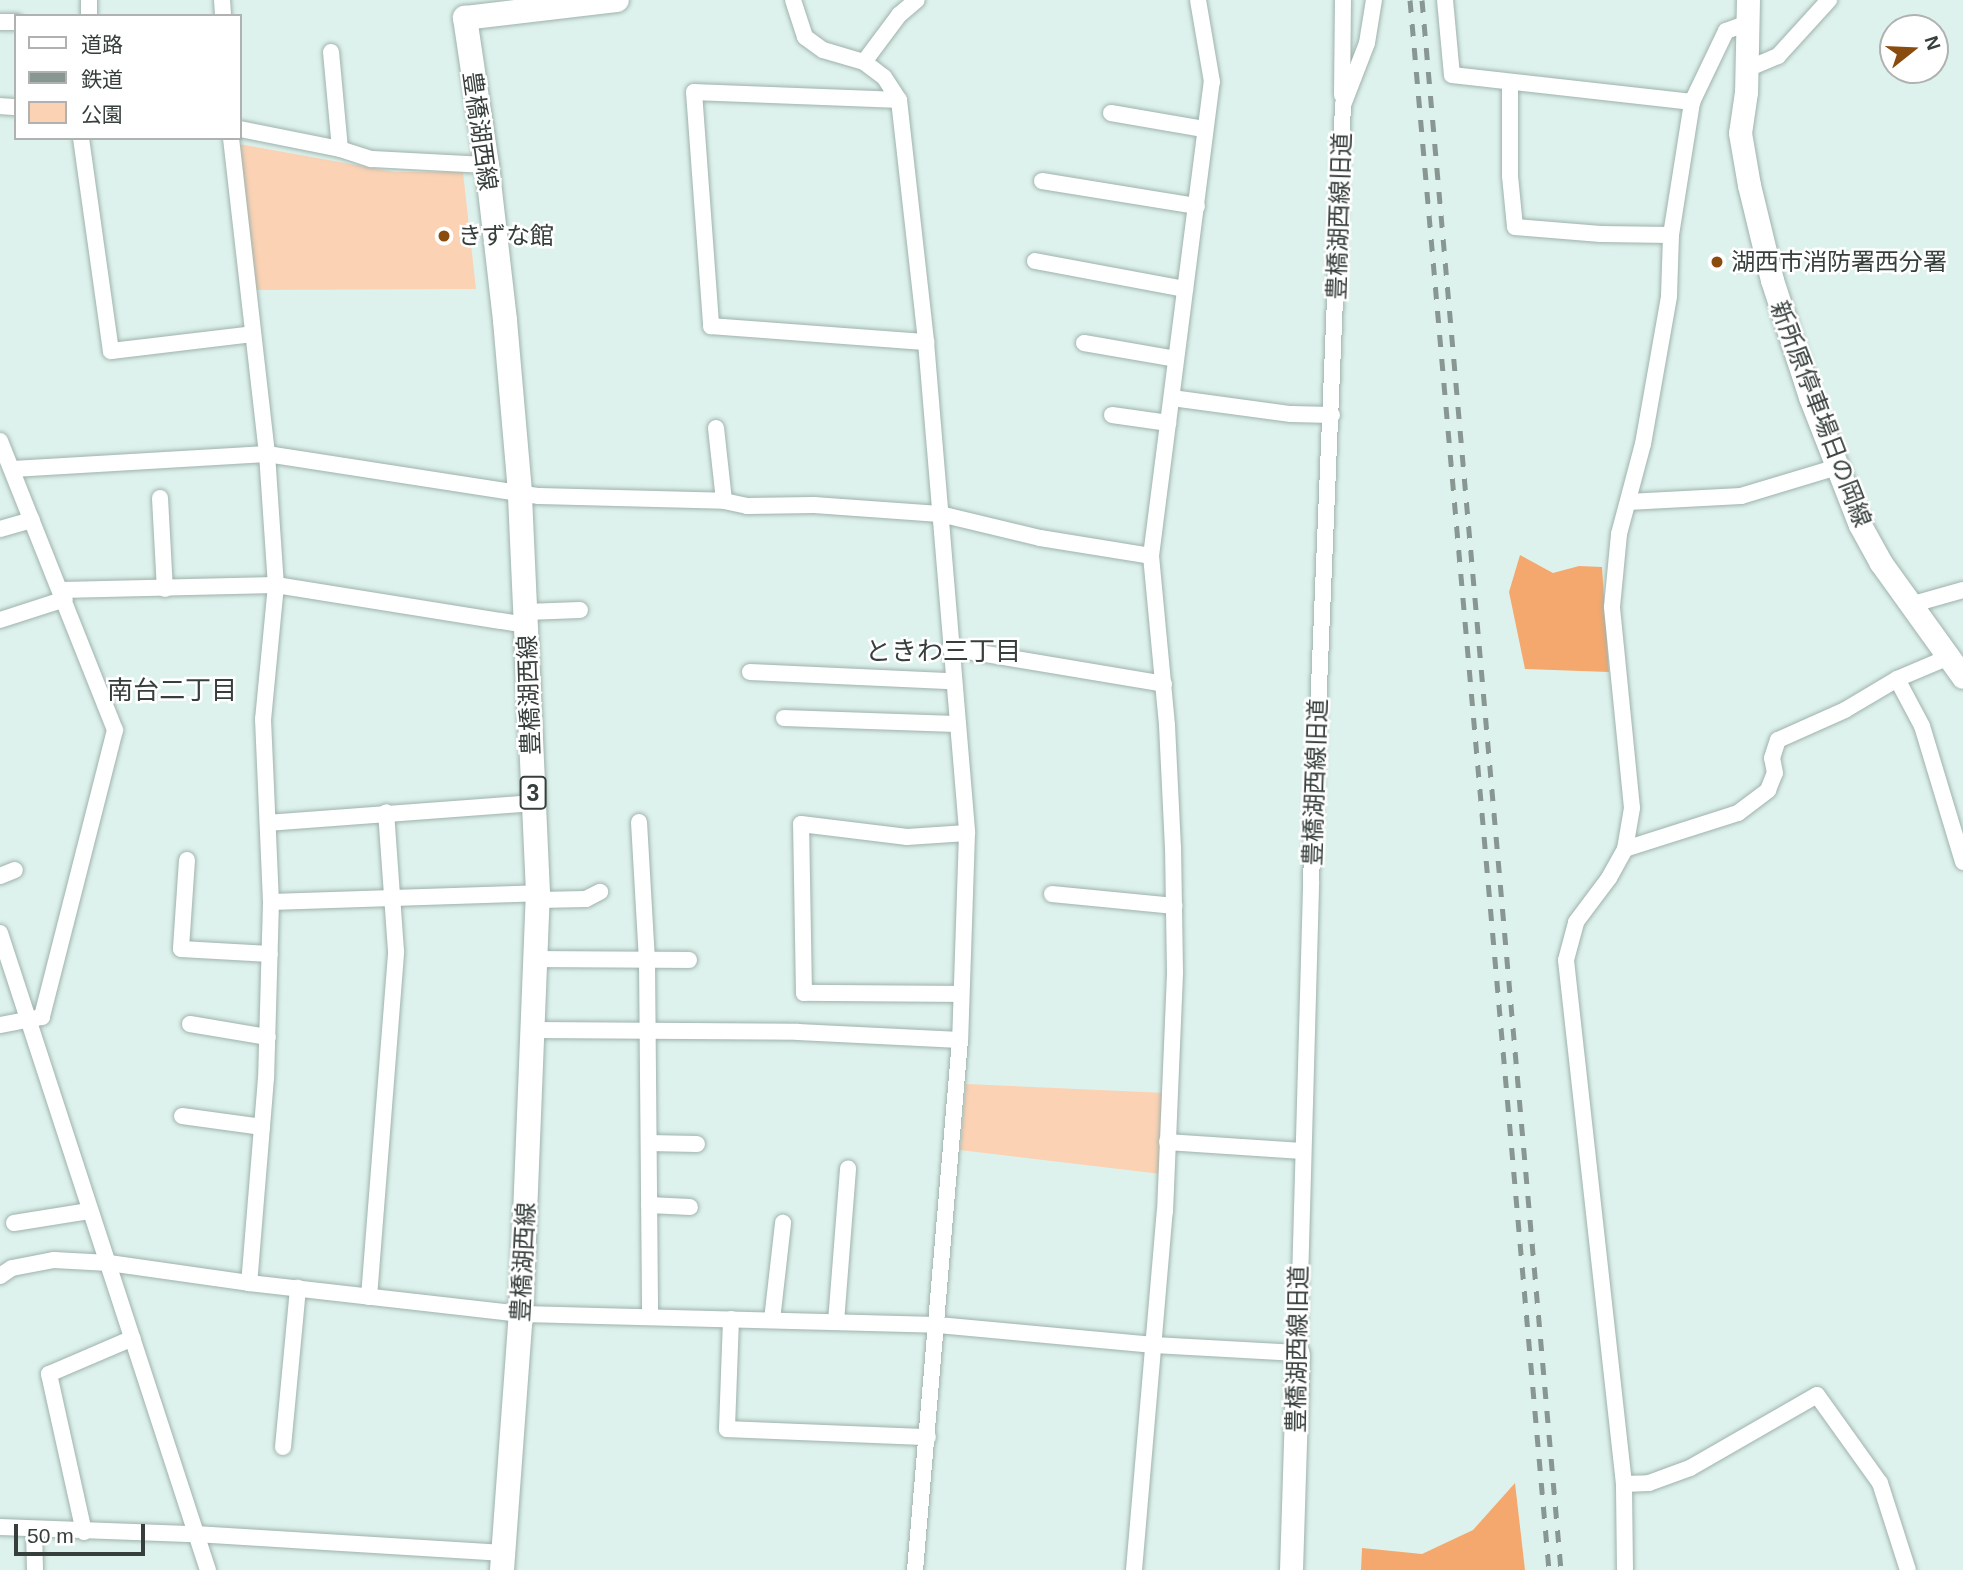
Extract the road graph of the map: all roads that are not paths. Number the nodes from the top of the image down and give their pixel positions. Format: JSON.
{"nodes":[{"id":1,"x":617,"y":0,"type":"edge"},
{"id":2,"x":793,"y":0,"type":"edge"},
{"id":3,"x":917,"y":0,"type":"edge"},
{"id":4,"x":1198,"y":0,"type":"edge"},
{"id":5,"x":1343,"y":0,"type":"edge"},
{"id":6,"x":1374,"y":0,"type":"edge"},
{"id":7,"x":1445,"y":0,"type":"edge"},
{"id":8,"x":1748,"y":0,"type":"edge"},
{"id":9,"x":1829,"y":0,"type":"edge"},
{"id":10,"x":464,"y":9,"type":"edge"},
{"id":11,"x":1748,"y":23,"type":"junction"},
{"id":12,"x":331,"y":52,"type":"dead end"},
{"id":13,"x":864,"y":62,"type":"junction"},
{"id":14,"x":1745,"y":70,"type":"junction"},
{"id":15,"x":1510,"y":83,"type":"junction"},
{"id":16,"x":899,"y":100,"type":"junction"},
{"id":17,"x":1692,"y":102,"type":"junction"},
{"id":18,"x":1343,"y":105,"type":"junction"},
{"id":19,"x":1111,"y":113,"type":"dead end"},
{"id":20,"x":242,"y":129,"type":"edge"},
{"id":21,"x":1204,"y":129,"type":"junction"},
{"id":22,"x":81,"y":140,"type":"edge"},
{"id":23,"x":231,"y":140,"type":"edge"},
{"id":24,"x":340,"y":149,"type":"junction"},
{"id":25,"x":487,"y":165,"type":"junction"},
{"id":26,"x":1042,"y":181,"type":"dead end"},
{"id":27,"x":1197,"y":206,"type":"junction"},
{"id":28,"x":1671,"y":235,"type":"junction"},
{"id":29,"x":1035,"y":261,"type":"dead end"},
{"id":30,"x":1185,"y":289,"type":"junction"},
{"id":31,"x":253,"y":334,"type":"junction"},
{"id":32,"x":926,"y":342,"type":"junction"},
{"id":33,"x":1084,"y":343,"type":"dead end"},
{"id":34,"x":1176,"y":359,"type":"junction"},
{"id":35,"x":1172,"y":398,"type":"junction"},
{"id":36,"x":1112,"y":415,"type":"dead end"},
{"id":37,"x":1332,"y":415,"type":"junction"},
{"id":38,"x":1168,"y":423,"type":"junction"},
{"id":39,"x":716,"y":428,"type":"dead end"},
{"id":40,"x":0,"y":441,"type":"edge"},
{"id":41,"x":267,"y":454,"type":"junction"},
{"id":42,"x":1837,"y":467,"type":"junction"},
{"id":43,"x":13,"y":469,"type":"junction"},
{"id":44,"x":520,"y":492,"type":"junction"},
{"id":45,"x":160,"y":498,"type":"dead end"},
{"id":46,"x":724,"y":501,"type":"junction"},
{"id":47,"x":1628,"y":502,"type":"junction"},
{"id":48,"x":940,"y":514,"type":"junction"},
{"id":49,"x":32,"y":520,"type":"junction"},
{"id":50,"x":0,"y":529,"type":"edge"},
{"id":51,"x":1151,"y":556,"type":"junction"},
{"id":52,"x":276,"y":586,"type":"junction"},
{"id":53,"x":165,"y":589,"type":"junction"},
{"id":54,"x":1963,"y":590,"type":"edge"},
{"id":55,"x":63,"y":594,"type":"junction"},
{"id":56,"x":1910,"y":605,"type":"junction"},
{"id":57,"x":580,"y":610,"type":"dead end"},
{"id":58,"x":526,"y":619,"type":"junction"},
{"id":59,"x":0,"y":620,"type":"edge"},
{"id":60,"x":950,"y":648,"type":"junction"},
{"id":61,"x":1949,"y":657,"type":"junction"},
{"id":62,"x":750,"y":672,"type":"dead end"},
{"id":63,"x":1963,"y":677,"type":"edge"},
{"id":64,"x":1897,"y":679,"type":"junction"},
{"id":65,"x":952,"y":681,"type":"junction"},
{"id":66,"x":1164,"y":684,"type":"junction"},
{"id":67,"x":784,"y":718,"type":"dead end"},
{"id":68,"x":956,"y":724,"type":"junction"},
{"id":69,"x":533,"y":803,"type":"junction"},
{"id":70,"x":386,"y":812,"type":"junction"},
{"id":71,"x":639,"y":822,"type":"dead end"},
{"id":72,"x":268,"y":823,"type":"junction"},
{"id":73,"x":967,"y":833,"type":"junction"},
{"id":74,"x":1625,"y":849,"type":"junction"},
{"id":75,"x":187,"y":860,"type":"dead end"},
{"id":76,"x":1963,"y":862,"type":"edge"},
{"id":77,"x":600,"y":892,"type":"dead end"},
{"id":78,"x":1052,"y":894,"type":"dead end"},
{"id":79,"x":538,"y":896,"type":"junction"},
{"id":80,"x":392,"y":898,"type":"junction"},
{"id":81,"x":271,"y":902,"type":"junction"},
{"id":82,"x":1174,"y":906,"type":"junction"},
{"id":83,"x":0,"y":933,"type":"edge"},
{"id":84,"x":270,"y":954,"type":"junction"},
{"id":85,"x":536,"y":959,"type":"junction"},
{"id":86,"x":647,"y":960,"type":"junction"},
{"id":87,"x":689,"y":960,"type":"dead end"},
{"id":88,"x":961,"y":994,"type":"junction"},
{"id":89,"x":26,"y":1019,"type":"junction"},
{"id":90,"x":0,"y":1024,"type":"edge"},
{"id":91,"x":190,"y":1024,"type":"dead end"},
{"id":92,"x":648,"y":1028,"type":"junction"},
{"id":93,"x":534,"y":1030,"type":"junction"},
{"id":94,"x":268,"y":1037,"type":"junction"},
{"id":95,"x":960,"y":1040,"type":"junction"},
{"id":96,"x":182,"y":1116,"type":"dead end"},
{"id":97,"x":262,"y":1126,"type":"junction"},
{"id":98,"x":1167,"y":1142,"type":"junction"},
{"id":99,"x":649,"y":1143,"type":"junction"},
{"id":100,"x":697,"y":1144,"type":"dead end"},
{"id":101,"x":1302,"y":1150,"type":"junction"},
{"id":102,"x":848,"y":1168,"type":"dead end"},
{"id":103,"x":649,"y":1205,"type":"junction"},
{"id":104,"x":690,"y":1207,"type":"dead end"},
{"id":105,"x":89,"y":1211,"type":"junction"},
{"id":106,"x":14,"y":1223,"type":"dead end"},
{"id":107,"x":783,"y":1223,"type":"dead end"},
{"id":108,"x":109,"y":1263,"type":"junction"},
{"id":109,"x":0,"y":1276,"type":"edge"},
{"id":110,"x":249,"y":1283,"type":"junction"},
{"id":111,"x":298,"y":1288,"type":"junction"},
{"id":112,"x":369,"y":1297,"type":"junction"},
{"id":113,"x":521,"y":1314,"type":"junction"},
{"id":114,"x":650,"y":1316,"type":"junction"},
{"id":115,"x":731,"y":1319,"type":"junction"},
{"id":116,"x":772,"y":1320,"type":"junction"},
{"id":117,"x":836,"y":1322,"type":"junction"},
{"id":118,"x":938,"y":1325,"type":"junction"},
{"id":119,"x":133,"y":1338,"type":"junction"},
{"id":120,"x":1154,"y":1345,"type":"junction"},
{"id":121,"x":1298,"y":1353,"type":"junction"},
{"id":122,"x":928,"y":1437,"type":"junction"},
{"id":123,"x":283,"y":1447,"type":"dead end"},
{"id":124,"x":1624,"y":1484,"type":"junction"},
{"id":125,"x":0,"y":1527,"type":"edge"},
{"id":126,"x":34,"y":1529,"type":"junction"},
{"id":127,"x":84,"y":1532,"type":"junction"},
{"id":128,"x":195,"y":1534,"type":"junction"},
{"id":129,"x":503,"y":1561,"type":"edge"},
{"id":130,"x":35,"y":1570,"type":"edge"},
{"id":131,"x":208,"y":1570,"type":"edge"},
{"id":132,"x":915,"y":1570,"type":"edge"},
{"id":133,"x":1135,"y":1570,"type":"edge"},
{"id":134,"x":1291,"y":1570,"type":"edge"},
{"id":135,"x":1625,"y":1570,"type":"edge"},
{"id":136,"x":1908,"y":1570,"type":"edge"}],
"edges":[{"from":1,"to":10,"type":"main road","name":"豊橋湖西線","number":"3"},
{"from":2,"to":13,"type":"street"},
{"from":3,"to":13,"type":"street"},
{"from":4,"to":21,"type":"street"},
{"from":5,"to":18,"type":"street"},
{"from":6,"to":18,"type":"street","name":"豊橋湖西線旧道"},
{"from":7,"to":15,"type":"street"},
{"from":8,"to":11,"type":"main road","name":"新所原停車場日の岡線"},
{"from":9,"to":14,"type":"street"},
{"from":10,"to":25,"type":"main road","name":"豊橋湖西線","number":"3"},
{"from":11,"to":14,"type":"main road","name":"新所原停車場日の岡線"},
{"from":11,"to":17,"type":"street"},
{"from":12,"to":24,"type":"street"},
{"from":13,"to":16,"type":"street"},
{"from":14,"to":42,"type":"main road","name":"新所原停車場日の岡線"},
{"from":15,"to":17,"type":"street"},
{"from":15,"to":28,"type":"street"},
{"from":16,"to":32,"type":"street"},
{"from":16,"to":32,"type":"street"},
{"from":17,"to":28,"type":"street"},
{"from":18,"to":37,"type":"street","name":"豊橋湖西線旧道"},
{"from":19,"to":21,"type":"street"},
{"from":20,"to":24,"type":"street"},
{"from":21,"to":27,"type":"street"},
{"from":22,"to":31,"type":"street"},
{"from":23,"to":31,"type":"street"},
{"from":24,"to":25,"type":"street"},
{"from":25,"to":44,"type":"main road","name":"豊橋湖西線","number":"3"},
{"from":26,"to":27,"type":"street"},
{"from":27,"to":30,"type":"street"},
{"from":28,"to":47,"type":"street"},
{"from":29,"to":30,"type":"street"},
{"from":30,"to":34,"type":"street"},
{"from":31,"to":41,"type":"street"},
{"from":32,"to":48,"type":"street"},
{"from":33,"to":34,"type":"street"},
{"from":34,"to":35,"type":"street"},
{"from":35,"to":37,"type":"street"},
{"from":35,"to":38,"type":"street"},
{"from":36,"to":38,"type":"street"},
{"from":37,"to":101,"type":"street","name":"豊橋湖西線旧道"},
{"from":38,"to":51,"type":"street"},
{"from":39,"to":46,"type":"street"},
{"from":40,"to":43,"type":"street"},
{"from":41,"to":43,"type":"street"},
{"from":41,"to":44,"type":"street"},
{"from":41,"to":52,"type":"street"},
{"from":42,"to":47,"type":"street"},
{"from":42,"to":56,"type":"main road","name":"新所原停車場日の岡線"},
{"from":43,"to":49,"type":"street"},
{"from":44,"to":46,"type":"street"},
{"from":44,"to":58,"type":"main road","name":"豊橋湖西線","number":"3"},
{"from":45,"to":53,"type":"street"},
{"from":46,"to":48,"type":"street"},
{"from":47,"to":74,"type":"street"},
{"from":48,"to":51,"type":"street"},
{"from":48,"to":60,"type":"street"},
{"from":49,"to":50,"type":"street"},
{"from":49,"to":55,"type":"street"},
{"from":51,"to":66,"type":"street"},
{"from":52,"to":53,"type":"street"},
{"from":52,"to":58,"type":"street"},
{"from":52,"to":72,"type":"street"},
{"from":53,"to":55,"type":"street"},
{"from":54,"to":56,"type":"street"},
{"from":55,"to":59,"type":"street"},
{"from":55,"to":89,"type":"street"},
{"from":56,"to":61,"type":"main road","name":"新所原停車場日の岡線"},
{"from":57,"to":58,"type":"street"},
{"from":58,"to":69,"type":"main road","name":"豊橋湖西線","number":"3"},
{"from":60,"to":65,"type":"street"},
{"from":60,"to":66,"type":"street"},
{"from":61,"to":63,"type":"main road","name":"新所原停車場日の岡線"},
{"from":61,"to":64,"type":"street"},
{"from":62,"to":65,"type":"street"},
{"from":64,"to":74,"type":"street"},
{"from":64,"to":76,"type":"street"},
{"from":65,"to":68,"type":"street"},
{"from":66,"to":82,"type":"street"},
{"from":67,"to":68,"type":"street"},
{"from":68,"to":73,"type":"street"},
{"from":69,"to":70,"type":"street"},
{"from":69,"to":79,"type":"main road","name":"豊橋湖西線","number":"3"},
{"from":70,"to":72,"type":"street"},
{"from":70,"to":80,"type":"street"},
{"from":71,"to":86,"type":"street"},
{"from":72,"to":81,"type":"street"},
{"from":73,"to":88,"type":"street"},
{"from":73,"to":88,"type":"street"},
{"from":74,"to":124,"type":"street"},
{"from":75,"to":84,"type":"street"},
{"from":77,"to":79,"type":"street"},
{"from":78,"to":82,"type":"street"},
{"from":79,"to":80,"type":"street"},
{"from":79,"to":85,"type":"main road","name":"豊橋湖西線","number":"3"},
{"from":80,"to":81,"type":"street"},
{"from":80,"to":112,"type":"street"},
{"from":81,"to":84,"type":"street"},
{"from":82,"to":98,"type":"street"},
{"from":83,"to":89,"type":"street"},
{"from":84,"to":94,"type":"street"},
{"from":85,"to":86,"type":"street"},
{"from":85,"to":93,"type":"main road","name":"豊橋湖西線","number":"3"},
{"from":86,"to":87,"type":"street"},
{"from":86,"to":92,"type":"street"},
{"from":88,"to":95,"type":"street"},
{"from":89,"to":90,"type":"street"},
{"from":89,"to":105,"type":"street"},
{"from":91,"to":94,"type":"street"},
{"from":92,"to":93,"type":"street"},
{"from":92,"to":95,"type":"street"},
{"from":92,"to":99,"type":"street"},
{"from":93,"to":113,"type":"main road","name":"豊橋湖西線","number":"3"},
{"from":94,"to":97,"type":"street"},
{"from":95,"to":118,"type":"street"},
{"from":96,"to":97,"type":"street"},
{"from":97,"to":110,"type":"street"},
{"from":98,"to":101,"type":"street"},
{"from":98,"to":120,"type":"street"},
{"from":99,"to":100,"type":"street"},
{"from":99,"to":103,"type":"street"},
{"from":101,"to":121,"type":"street","name":"豊橋湖西線旧道"},
{"from":102,"to":117,"type":"street"},
{"from":103,"to":104,"type":"street"},
{"from":103,"to":114,"type":"street"},
{"from":105,"to":106,"type":"street"},
{"from":105,"to":108,"type":"street"},
{"from":107,"to":116,"type":"street"},
{"from":108,"to":109,"type":"street"},
{"from":108,"to":110,"type":"street"},
{"from":108,"to":119,"type":"street"},
{"from":110,"to":111,"type":"street"},
{"from":111,"to":112,"type":"street"},
{"from":111,"to":123,"type":"street"},
{"from":112,"to":113,"type":"street"},
{"from":113,"to":114,"type":"street"},
{"from":113,"to":129,"type":"main road","name":"豊橋湖西線","number":"3"},
{"from":114,"to":115,"type":"street"},
{"from":115,"to":116,"type":"street"},
{"from":115,"to":122,"type":"street"},
{"from":116,"to":117,"type":"street"},
{"from":117,"to":118,"type":"street"},
{"from":118,"to":120,"type":"street"},
{"from":118,"to":122,"type":"street"},
{"from":119,"to":127,"type":"street"},
{"from":119,"to":128,"type":"street"},
{"from":120,"to":121,"type":"street"},
{"from":120,"to":133,"type":"street"},
{"from":121,"to":134,"type":"main road","name":"豊橋湖西線旧道"},
{"from":122,"to":132,"type":"street"},
{"from":124,"to":135,"type":"street"},
{"from":124,"to":136,"type":"street"},
{"from":125,"to":126,"type":"street"},
{"from":126,"to":127,"type":"street"},
{"from":126,"to":130,"type":"street"},
{"from":127,"to":128,"type":"street"},
{"from":128,"to":129,"type":"street"},
{"from":128,"to":131,"type":"street"}]}
